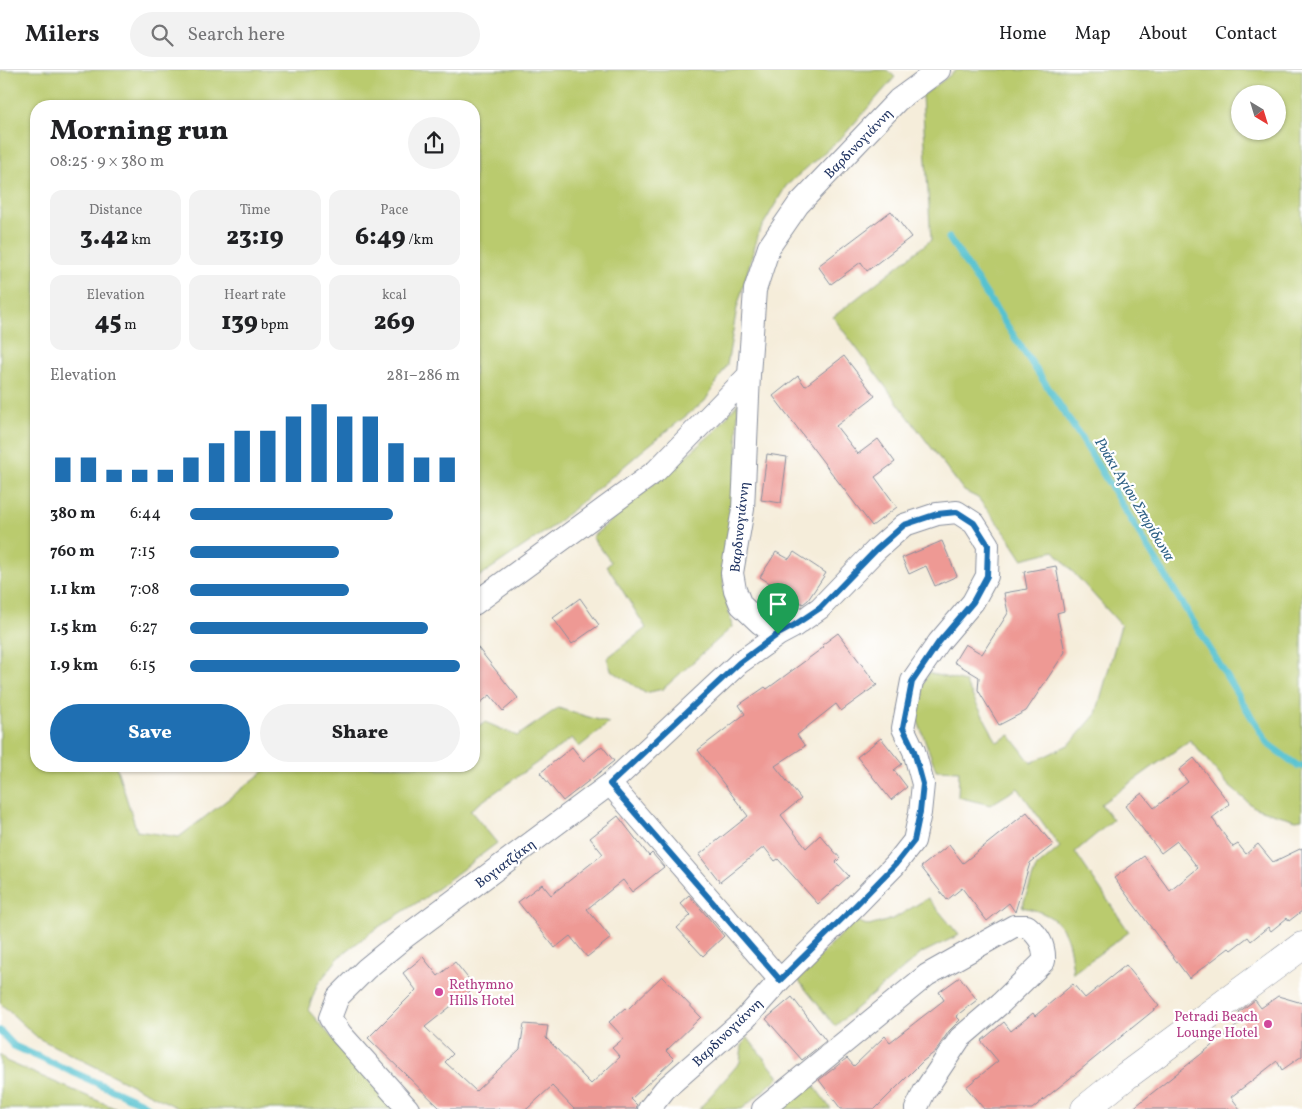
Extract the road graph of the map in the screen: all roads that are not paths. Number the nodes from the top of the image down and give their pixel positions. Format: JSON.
{"nodes":[{"id":1,"x":939,"y":70,"type":"edge"},
{"id":2,"x":749,"y":375,"type":"junction"},
{"id":3,"x":480,"y":600,"type":"edge"},
{"id":4,"x":778,"y":634,"type":"junction"},
{"id":5,"x":610,"y":784,"type":"junction"},
{"id":6,"x":1302,"y":946,"type":"edge"},
{"id":7,"x":780,"y":980,"type":"junction"},
{"id":8,"x":408,"y":1109,"type":"edge"},
{"id":9,"x":649,"y":1109,"type":"edge"},
{"id":10,"x":763,"y":1109,"type":"edge"},
{"id":11,"x":916,"y":1109,"type":"edge"},
{"id":12,"x":1085,"y":1109,"type":"edge"}],
"edges":[{"from":1,"to":2,"type":"street","name":"Βαρδινογιάννη"},
{"from":2,"to":3,"type":"street"},
{"from":2,"to":4,"type":"street","name":"Βαρδινογιάννη"},
{"from":4,"to":5,"type":"street","name":"Βογιατζάκη"},
{"from":4,"to":7,"type":"street","name":"Βαρδινογιάννη"},
{"from":5,"to":7,"type":"street"},
{"from":5,"to":8,"type":"street","name":"Βογιατζάκη"},
{"from":6,"to":12,"type":"main road"},
{"from":7,"to":9,"type":"street","name":"Βαρδινογιάννη"},
{"from":10,"to":11,"type":"street"}]}
